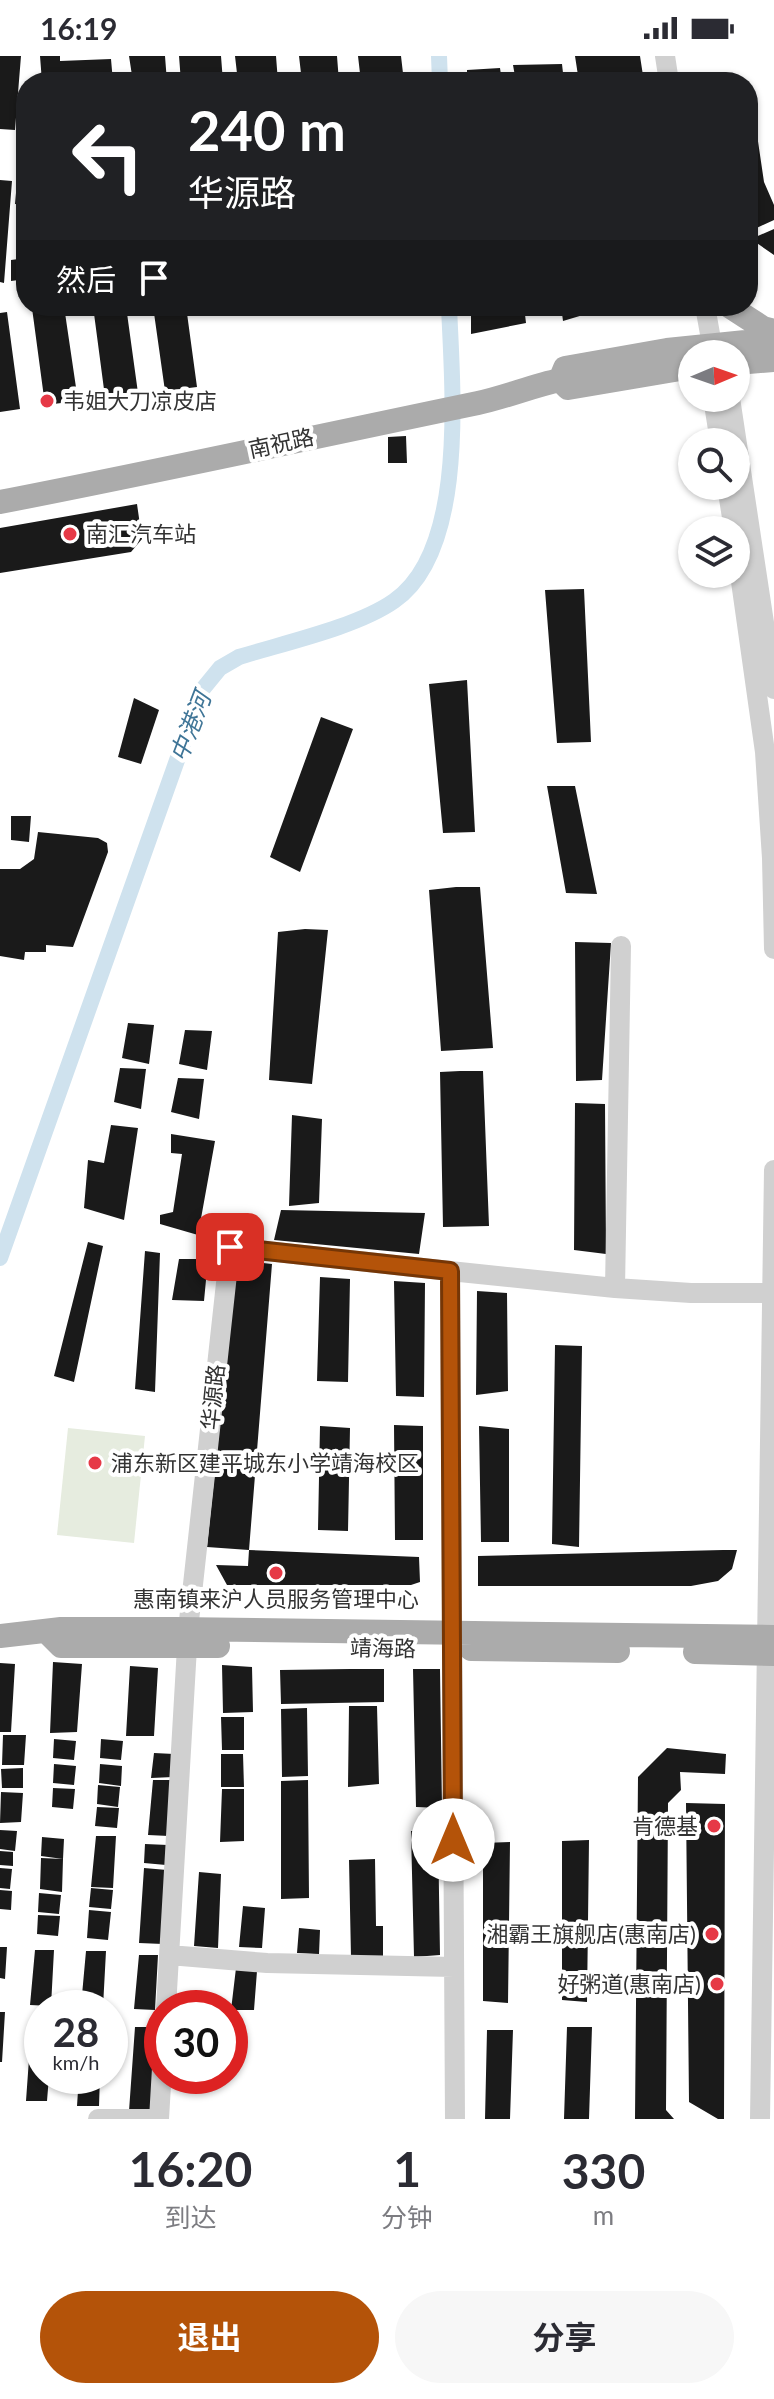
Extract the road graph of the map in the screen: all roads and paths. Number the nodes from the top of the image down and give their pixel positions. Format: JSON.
{"nodes":[{"id":1,"x":707,"y":316,"type":"edge"},
{"id":2,"x":743,"y":316,"type":"edge"},
{"id":3,"x":774,"y":331,"type":"edge"},
{"id":4,"x":774,"y":339,"type":"edge"},
{"id":5,"x":712,"y":340,"type":"edge"},
{"id":6,"x":750,"y":344,"type":"edge"},
{"id":7,"x":678,"y":352,"type":"edge"},
{"id":8,"x":774,"y":360,"type":"edge"},
{"id":9,"x":750,"y":362,"type":"edge"},
{"id":10,"x":678,"y":369,"type":"edge"},
{"id":11,"x":560,"y":380,"type":"junction"},
{"id":12,"x":732,"y":412,"type":"edge"},
{"id":13,"x":0,"y":502,"type":"edge"},
{"id":14,"x":742,"y":588,"type":"edge"},
{"id":15,"x":774,"y":689,"type":"edge"},
{"id":16,"x":621,"y":946,"type":"dead end"},
{"id":17,"x":774,"y":949,"type":"edge"},
{"id":18,"x":774,"y":1170,"type":"edge"},
{"id":19,"x":450,"y":1271,"type":"junction"},
{"id":20,"x":615,"y":1288,"type":"junction"},
{"id":21,"x":772,"y":1293,"type":"edge"},
{"id":22,"x":0,"y":1636,"type":"edge"},
{"id":23,"x":188,"y":1638,"type":"junction"},
{"id":24,"x":451,"y":1641,"type":"junction"},
{"id":25,"x":771,"y":1645,"type":"edge"},
{"id":26,"x":169,"y":1955,"type":"junction"},
{"id":27,"x":454,"y":1967,"type":"junction"},
{"id":28,"x":167,"y":1990,"type":"edge"},
{"id":29,"x":160,"y":2094,"type":"edge"},
{"id":30,"x":98,"y":2119,"type":"edge"},
{"id":31,"x":455,"y":2119,"type":"edge"},
{"id":32,"x":760,"y":2119,"type":"edge"}],
"edges":[{"from":1,"to":5,"type":"street"},
{"from":2,"to":3,"type":"main road"},
{"from":4,"to":6,"type":"main road","name":"南祝路"},
{"from":7,"to":11,"type":"main road","name":"南祝路"},
{"from":8,"to":9,"type":"main road"},
{"from":10,"to":11,"type":"main road","name":"南祝路"},
{"from":11,"to":13,"type":"main road","name":"南祝路"},
{"from":12,"to":15,"type":"street"},
{"from":14,"to":17,"type":"street"},
{"from":16,"to":20,"type":"street"},
{"from":18,"to":21,"type":"street"},
{"from":19,"to":20,"type":"street"},
{"from":19,"to":23,"type":"street","name":"华源路"},
{"from":19,"to":24,"type":"street"},
{"from":20,"to":21,"type":"street"},
{"from":21,"to":25,"type":"street"},
{"from":22,"to":23,"type":"main road","name":"靖海路"},
{"from":23,"to":24,"type":"main road","name":"靖海路"},
{"from":23,"to":26,"type":"street","name":"华源路"},
{"from":24,"to":25,"type":"main road","name":"靖海路"},
{"from":24,"to":27,"type":"street"},
{"from":25,"to":32,"type":"street"},
{"from":26,"to":27,"type":"street"},
{"from":26,"to":28,"type":"street","name":"华源路"},
{"from":27,"to":31,"type":"street"},
{"from":29,"to":30,"type":"street"}]}
